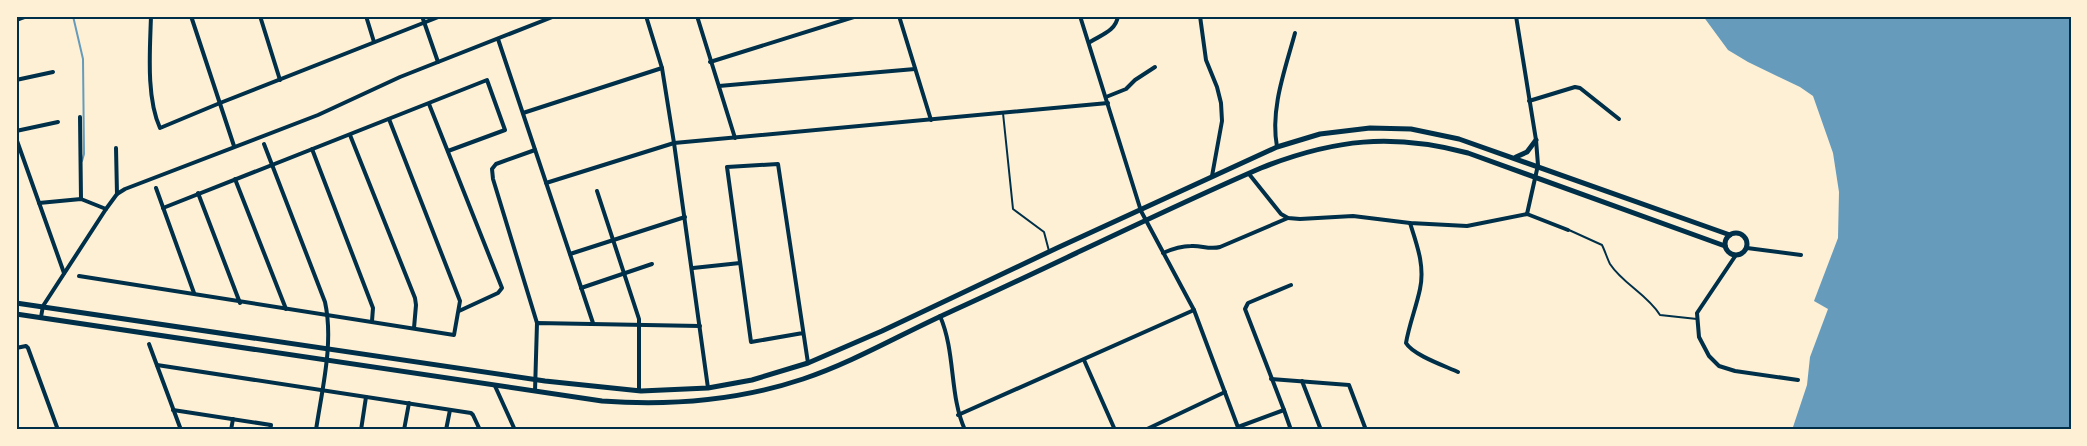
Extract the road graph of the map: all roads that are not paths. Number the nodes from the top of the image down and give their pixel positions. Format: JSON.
{"nodes":[{"id":1,"x":27,"y":16,"type":"edge"},
{"id":2,"x":151,"y":16,"type":"edge"},
{"id":3,"x":191,"y":16,"type":"edge"},
{"id":4,"x":260,"y":16,"type":"edge"},
{"id":5,"x":366,"y":16,"type":"edge"},
{"id":6,"x":422,"y":16,"type":"edge"},
{"id":7,"x":441,"y":16,"type":"edge"},
{"id":8,"x":556,"y":16,"type":"edge"},
{"id":9,"x":646,"y":16,"type":"edge"},
{"id":10,"x":697,"y":16,"type":"edge"},
{"id":11,"x":858,"y":16,"type":"edge"},
{"id":12,"x":899,"y":16,"type":"edge"},
{"id":13,"x":1080,"y":16,"type":"edge"},
{"id":14,"x":1118,"y":16,"type":"edge"},
{"id":15,"x":1200,"y":16,"type":"edge"},
{"id":16,"x":1516,"y":16,"type":"edge"},
{"id":17,"x":16,"y":20,"type":"edge"},
{"id":18,"x":424,"y":23,"type":"junction"},
{"id":19,"x":1295,"y":33,"type":"dead end"},
{"id":20,"x":498,"y":39,"type":"junction"},
{"id":21,"x":374,"y":42,"type":"junction"},
{"id":22,"x":1090,"y":42,"type":"junction"},
{"id":23,"x":438,"y":62,"type":"junction"},
{"id":24,"x":710,"y":62,"type":"junction"},
{"id":25,"x":1155,"y":66,"type":"dead end"},
{"id":26,"x":662,"y":68,"type":"junction"},
{"id":27,"x":915,"y":69,"type":"junction"},
{"id":28,"x":53,"y":72,"type":"dead end"},
{"id":29,"x":16,"y":80,"type":"edge"},
{"id":30,"x":280,"y":80,"type":"junction"},
{"id":31,"x":718,"y":86,"type":"junction"},
{"id":32,"x":1106,"y":97,"type":"junction"},
{"id":33,"x":1529,"y":101,"type":"junction"},
{"id":34,"x":220,"y":103,"type":"junction"},
{"id":35,"x":1108,"y":103,"type":"junction"},
{"id":36,"x":429,"y":104,"type":"junction"},
{"id":37,"x":1003,"y":112,"type":"junction"},
{"id":38,"x":523,"y":113,"type":"junction"},
{"id":39,"x":80,"y":117,"type":"dead end"},
{"id":40,"x":389,"y":119,"type":"junction"},
{"id":41,"x":1619,"y":119,"type":"dead end"},
{"id":42,"x":931,"y":120,"type":"junction"},
{"id":43,"x":58,"y":122,"type":"dead end"},
{"id":44,"x":16,"y":131,"type":"edge"},
{"id":45,"x":350,"y":134,"type":"junction"},
{"id":46,"x":16,"y":138,"type":"edge"},
{"id":47,"x":735,"y":138,"type":"junction"},
{"id":48,"x":1536,"y":140,"type":"junction"},
{"id":49,"x":674,"y":143,"type":"junction"},
{"id":50,"x":264,"y":144,"type":"dead end"},
{"id":51,"x":234,"y":146,"type":"junction"},
{"id":52,"x":1278,"y":147,"type":"junction"},
{"id":53,"x":116,"y":148,"type":"dead end"},
{"id":54,"x":312,"y":149,"type":"junction"},
{"id":55,"x":536,"y":150,"type":"junction"},
{"id":56,"x":448,"y":151,"type":"junction"},
{"id":57,"x":1516,"y":158,"type":"junction"},
{"id":58,"x":272,"y":164,"type":"junction"},
{"id":59,"x":1538,"y":165,"type":"junction"},
{"id":60,"x":1249,"y":174,"type":"junction"},
{"id":61,"x":1212,"y":176,"type":"junction"},
{"id":62,"x":1534,"y":177,"type":"junction"},
{"id":63,"x":235,"y":179,"type":"junction"},
{"id":64,"x":546,"y":183,"type":"junction"},
{"id":65,"x":156,"y":188,"type":"dead end"},
{"id":66,"x":597,"y":191,"type":"dead end"},
{"id":67,"x":117,"y":194,"type":"junction"},
{"id":68,"x":198,"y":194,"type":"junction"},
{"id":69,"x":81,"y":200,"type":"junction"},
{"id":70,"x":39,"y":203,"type":"junction"},
{"id":71,"x":163,"y":208,"type":"junction"},
{"id":72,"x":106,"y":209,"type":"junction"},
{"id":73,"x":1141,"y":211,"type":"junction"},
{"id":74,"x":1527,"y":214,"type":"junction"},
{"id":75,"x":685,"y":217,"type":"junction"},
{"id":76,"x":1288,"y":218,"type":"junction"},
{"id":77,"x":1146,"y":222,"type":"junction"},
{"id":78,"x":1410,"y":223,"type":"junction"},
{"id":79,"x":1568,"y":230,"type":"joint"},
{"id":80,"x":1730,"y":235,"type":"junction"},
{"id":81,"x":613,"y":240,"type":"junction"},
{"id":82,"x":1726,"y":246,"type":"junction"},
{"id":83,"x":1746,"y":248,"type":"junction"},
{"id":84,"x":1049,"y":252,"type":"junction"},
{"id":85,"x":1163,"y":252,"type":"junction"},
{"id":86,"x":570,"y":254,"type":"junction"},
{"id":87,"x":1736,"y":255,"type":"junction"},
{"id":88,"x":1801,"y":255,"type":"dead end"},
{"id":89,"x":740,"y":263,"type":"junction"},
{"id":90,"x":652,"y":264,"type":"dead end"},
{"id":91,"x":693,"y":268,"type":"junction"},
{"id":92,"x":64,"y":273,"type":"junction"},
{"id":93,"x":624,"y":273,"type":"junction"},
{"id":94,"x":79,"y":276,"type":"dead end"},
{"id":95,"x":1290,"y":285,"type":"dead end"},
{"id":96,"x":581,"y":288,"type":"junction"},
{"id":97,"x":194,"y":293,"type":"junction"},
{"id":98,"x":16,"y":303,"type":"edge"},
{"id":99,"x":240,"y":303,"type":"junction"},
{"id":100,"x":43,"y":306,"type":"junction"},
{"id":101,"x":286,"y":309,"type":"junction"},
{"id":102,"x":1194,"y":310,"type":"junction"},
{"id":103,"x":459,"y":311,"type":"junction"},
{"id":104,"x":16,"y":314,"type":"edge"},
{"id":105,"x":328,"y":314,"type":"junction"},
{"id":106,"x":940,"y":316,"type":"junction"},
{"id":107,"x":41,"y":317,"type":"junction"},
{"id":108,"x":1697,"y":319,"type":"junction"},
{"id":109,"x":372,"y":321,"type":"junction"},
{"id":110,"x":537,"y":323,"type":"junction"},
{"id":111,"x":593,"y":323,"type":"junction"},
{"id":112,"x":639,"y":326,"type":"junction"},
{"id":113,"x":700,"y":326,"type":"junction"},
{"id":114,"x":414,"y":328,"type":"junction"},
{"id":115,"x":803,"y":333,"type":"junction"},
{"id":116,"x":149,"y":344,"type":"dead end"},
{"id":117,"x":16,"y":348,"type":"edge"},
{"id":118,"x":327,"y":350,"type":"junction"},
{"id":119,"x":326,"y":359,"type":"junction"},
{"id":120,"x":1084,"y":360,"type":"junction"},
{"id":121,"x":808,"y":363,"type":"junction"},
{"id":122,"x":157,"y":365,"type":"junction"},
{"id":123,"x":1458,"y":372,"type":"dead end"},
{"id":124,"x":535,"y":379,"type":"junction"},
{"id":125,"x":1271,"y":379,"type":"junction"},
{"id":126,"x":1798,"y":380,"type":"dead end"},
{"id":127,"x":1302,"y":381,"type":"junction"},
{"id":128,"x":495,"y":386,"type":"junction"},
{"id":129,"x":708,"y":388,"type":"junction"},
{"id":130,"x":322,"y":389,"type":"junction"},
{"id":131,"x":639,"y":391,"type":"junction"},
{"id":132,"x":535,"y":392,"type":"junction"},
{"id":133,"x":1224,"y":392,"type":"junction"},
{"id":134,"x":366,"y":397,"type":"junction"},
{"id":135,"x":409,"y":403,"type":"junction"},
{"id":136,"x":173,"y":410,"type":"junction"},
{"id":137,"x":450,"y":410,"type":"junction"},
{"id":138,"x":1284,"y":410,"type":"junction"},
{"id":139,"x":958,"y":415,"type":"junction"},
{"id":140,"x":233,"y":419,"type":"junction"},
{"id":141,"x":1238,"y":429,"type":"edge"},
{"id":142,"x":58,"y":430,"type":"edge"},
{"id":143,"x":181,"y":430,"type":"edge"},
{"id":144,"x":232,"y":430,"type":"edge"},
{"id":145,"x":270,"y":430,"type":"edge"},
{"id":146,"x":316,"y":430,"type":"edge"},
{"id":147,"x":361,"y":430,"type":"edge"},
{"id":148,"x":404,"y":430,"type":"edge"},
{"id":149,"x":446,"y":430,"type":"edge"},
{"id":150,"x":480,"y":430,"type":"edge"},
{"id":151,"x":515,"y":430,"type":"edge"},
{"id":152,"x":965,"y":430,"type":"edge"},
{"id":153,"x":1115,"y":430,"type":"edge"},
{"id":154,"x":1145,"y":430,"type":"edge"},
{"id":155,"x":1291,"y":430,"type":"edge"},
{"id":156,"x":1321,"y":430,"type":"edge"},
{"id":157,"x":1366,"y":430,"type":"edge"}],
"edges":[{"from":1,"to":17,"type":"street"},
{"from":2,"to":34,"type":"street"},
{"from":3,"to":34,"type":"street"},
{"from":4,"to":30,"type":"street"},
{"from":5,"to":21,"type":"street"},
{"from":6,"to":18,"type":"street"},
{"from":7,"to":18,"type":"street"},
{"from":8,"to":20,"type":"street"},
{"from":9,"to":26,"type":"street"},
{"from":10,"to":24,"type":"street"},
{"from":11,"to":24,"type":"street"},
{"from":12,"to":27,"type":"street"},
{"from":13,"to":22,"type":"street"},
{"from":14,"to":22,"type":"street"},
{"from":15,"to":61,"type":"street"},
{"from":16,"to":33,"type":"street"},
{"from":18,"to":21,"type":"street"},
{"from":18,"to":23,"type":"street"},
{"from":19,"to":52,"type":"street"},
{"from":20,"to":23,"type":"street"},
{"from":20,"to":38,"type":"street"},
{"from":21,"to":30,"type":"street"},
{"from":22,"to":32,"type":"street"},
{"from":23,"to":51,"type":"street"},
{"from":24,"to":31,"type":"street"},
{"from":25,"to":32,"type":"street"},
{"from":26,"to":38,"type":"street"},
{"from":26,"to":49,"type":"street"},
{"from":27,"to":31,"type":"street"},
{"from":27,"to":42,"type":"street"},
{"from":28,"to":29,"type":"street"},
{"from":30,"to":34,"type":"street"},
{"from":31,"to":47,"type":"street"},
{"from":32,"to":35,"type":"street"},
{"from":33,"to":41,"type":"street"},
{"from":33,"to":48,"type":"street"},
{"from":34,"to":51,"type":"street"},
{"from":35,"to":37,"type":"street"},
{"from":35,"to":73,"type":"street"},
{"from":36,"to":40,"type":"street"},
{"from":36,"to":56,"type":"street"},
{"from":36,"to":56,"type":"street"},
{"from":37,"to":42,"type":"street"},
{"from":37,"to":84,"type":"lane"},
{"from":38,"to":55,"type":"street"},
{"from":39,"to":69,"type":"street"},
{"from":40,"to":45,"type":"street"},
{"from":40,"to":103,"type":"street"},
{"from":42,"to":47,"type":"street"},
{"from":43,"to":44,"type":"street"},
{"from":45,"to":54,"type":"street"},
{"from":45,"to":114,"type":"street"},
{"from":46,"to":70,"type":"street"},
{"from":47,"to":49,"type":"street"},
{"from":48,"to":57,"type":"street"},
{"from":48,"to":59,"type":"street"},
{"from":49,"to":64,"type":"street"},
{"from":49,"to":75,"type":"street"},
{"from":50,"to":58,"type":"street"},
{"from":51,"to":67,"type":"street"},
{"from":52,"to":57,"type":"street"},
{"from":52,"to":61,"type":"street"},
{"from":53,"to":67,"type":"street"},
{"from":54,"to":58,"type":"street"},
{"from":54,"to":109,"type":"street"},
{"from":55,"to":64,"type":"street"},
{"from":55,"to":110,"type":"street"},
{"from":56,"to":103,"type":"street"},
{"from":57,"to":59,"type":"street"},
{"from":58,"to":63,"type":"street"},
{"from":58,"to":105,"type":"street"},
{"from":59,"to":62,"type":"street"},
{"from":59,"to":80,"type":"street"},
{"from":60,"to":62,"type":"street"},
{"from":60,"to":76,"type":"street"},
{"from":60,"to":77,"type":"street"},
{"from":61,"to":73,"type":"street"},
{"from":62,"to":74,"type":"street"},
{"from":62,"to":82,"type":"street"},
{"from":63,"to":68,"type":"street"},
{"from":63,"to":101,"type":"street"},
{"from":64,"to":86,"type":"street"},
{"from":65,"to":71,"type":"street"},
{"from":66,"to":81,"type":"street"},
{"from":67,"to":72,"type":"street"},
{"from":68,"to":71,"type":"street"},
{"from":68,"to":99,"type":"street"},
{"from":69,"to":70,"type":"street"},
{"from":69,"to":72,"type":"street"},
{"from":70,"to":92,"type":"street"},
{"from":71,"to":97,"type":"street"},
{"from":72,"to":92,"type":"street"},
{"from":73,"to":77,"type":"street"},
{"from":73,"to":84,"type":"street"},
{"from":74,"to":78,"type":"street"},
{"from":74,"to":79,"type":"street"},
{"from":75,"to":81,"type":"street"},
{"from":75,"to":91,"type":"street"},
{"from":76,"to":78,"type":"street"},
{"from":76,"to":85,"type":"street"},
{"from":77,"to":85,"type":"street"},
{"from":77,"to":106,"type":"street"},
{"from":78,"to":123,"type":"street"},
{"from":79,"to":108,"type":"lane"},
{"from":80,"to":82,"type":"street"},
{"from":80,"to":83,"type":"street"},
{"from":81,"to":86,"type":"street"},
{"from":81,"to":93,"type":"street"},
{"from":82,"to":87,"type":"street"},
{"from":83,"to":87,"type":"street"},
{"from":83,"to":88,"type":"street"},
{"from":84,"to":121,"type":"street"},
{"from":85,"to":102,"type":"street"},
{"from":86,"to":96,"type":"street"},
{"from":87,"to":108,"type":"street"},
{"from":89,"to":91,"type":"street"},
{"from":89,"to":115,"type":"street"},
{"from":89,"to":115,"type":"street"},
{"from":90,"to":93,"type":"street"},
{"from":91,"to":113,"type":"street"},
{"from":92,"to":100,"type":"street"},
{"from":93,"to":96,"type":"street"},
{"from":93,"to":112,"type":"street"},
{"from":94,"to":97,"type":"street"},
{"from":95,"to":125,"type":"street"},
{"from":96,"to":111,"type":"street"},
{"from":97,"to":99,"type":"street"},
{"from":98,"to":100,"type":"street"},
{"from":99,"to":101,"type":"street"},
{"from":100,"to":107,"type":"street"},
{"from":100,"to":118,"type":"street"},
{"from":101,"to":105,"type":"street"},
{"from":102,"to":120,"type":"street"},
{"from":102,"to":133,"type":"street"},
{"from":103,"to":114,"type":"street"},
{"from":104,"to":107,"type":"street"},
{"from":105,"to":109,"type":"street"},
{"from":105,"to":118,"type":"street"},
{"from":106,"to":132,"type":"street"},
{"from":106,"to":139,"type":"street"},
{"from":107,"to":119,"type":"street"},
{"from":108,"to":126,"type":"street"},
{"from":109,"to":114,"type":"street"},
{"from":110,"to":111,"type":"street"},
{"from":110,"to":124,"type":"street"},
{"from":111,"to":112,"type":"street"},
{"from":112,"to":113,"type":"street"},
{"from":112,"to":131,"type":"street"},
{"from":113,"to":129,"type":"street"},
{"from":115,"to":121,"type":"street"},
{"from":116,"to":122,"type":"street"},
{"from":117,"to":142,"type":"street"},
{"from":118,"to":119,"type":"street"},
{"from":118,"to":124,"type":"street"},
{"from":119,"to":128,"type":"street"},
{"from":119,"to":130,"type":"street"},
{"from":120,"to":139,"type":"street"},
{"from":120,"to":153,"type":"street"},
{"from":121,"to":129,"type":"street"},
{"from":122,"to":130,"type":"street"},
{"from":122,"to":136,"type":"street"},
{"from":124,"to":131,"type":"street"},
{"from":124,"to":132,"type":"street"},
{"from":125,"to":127,"type":"street"},
{"from":125,"to":138,"type":"street"},
{"from":127,"to":156,"type":"street"},
{"from":127,"to":157,"type":"street"},
{"from":128,"to":132,"type":"street"},
{"from":128,"to":151,"type":"street"},
{"from":129,"to":131,"type":"street"},
{"from":130,"to":134,"type":"street"},
{"from":130,"to":146,"type":"street"},
{"from":133,"to":141,"type":"street"},
{"from":133,"to":154,"type":"street"},
{"from":134,"to":135,"type":"street"},
{"from":134,"to":147,"type":"street"},
{"from":135,"to":137,"type":"street"},
{"from":135,"to":148,"type":"street"},
{"from":136,"to":140,"type":"street"},
{"from":136,"to":143,"type":"street"},
{"from":137,"to":149,"type":"street"},
{"from":137,"to":150,"type":"street"},
{"from":138,"to":141,"type":"street"},
{"from":138,"to":155,"type":"street"},
{"from":139,"to":152,"type":"street"},
{"from":140,"to":144,"type":"street"},
{"from":140,"to":145,"type":"street"}]}
